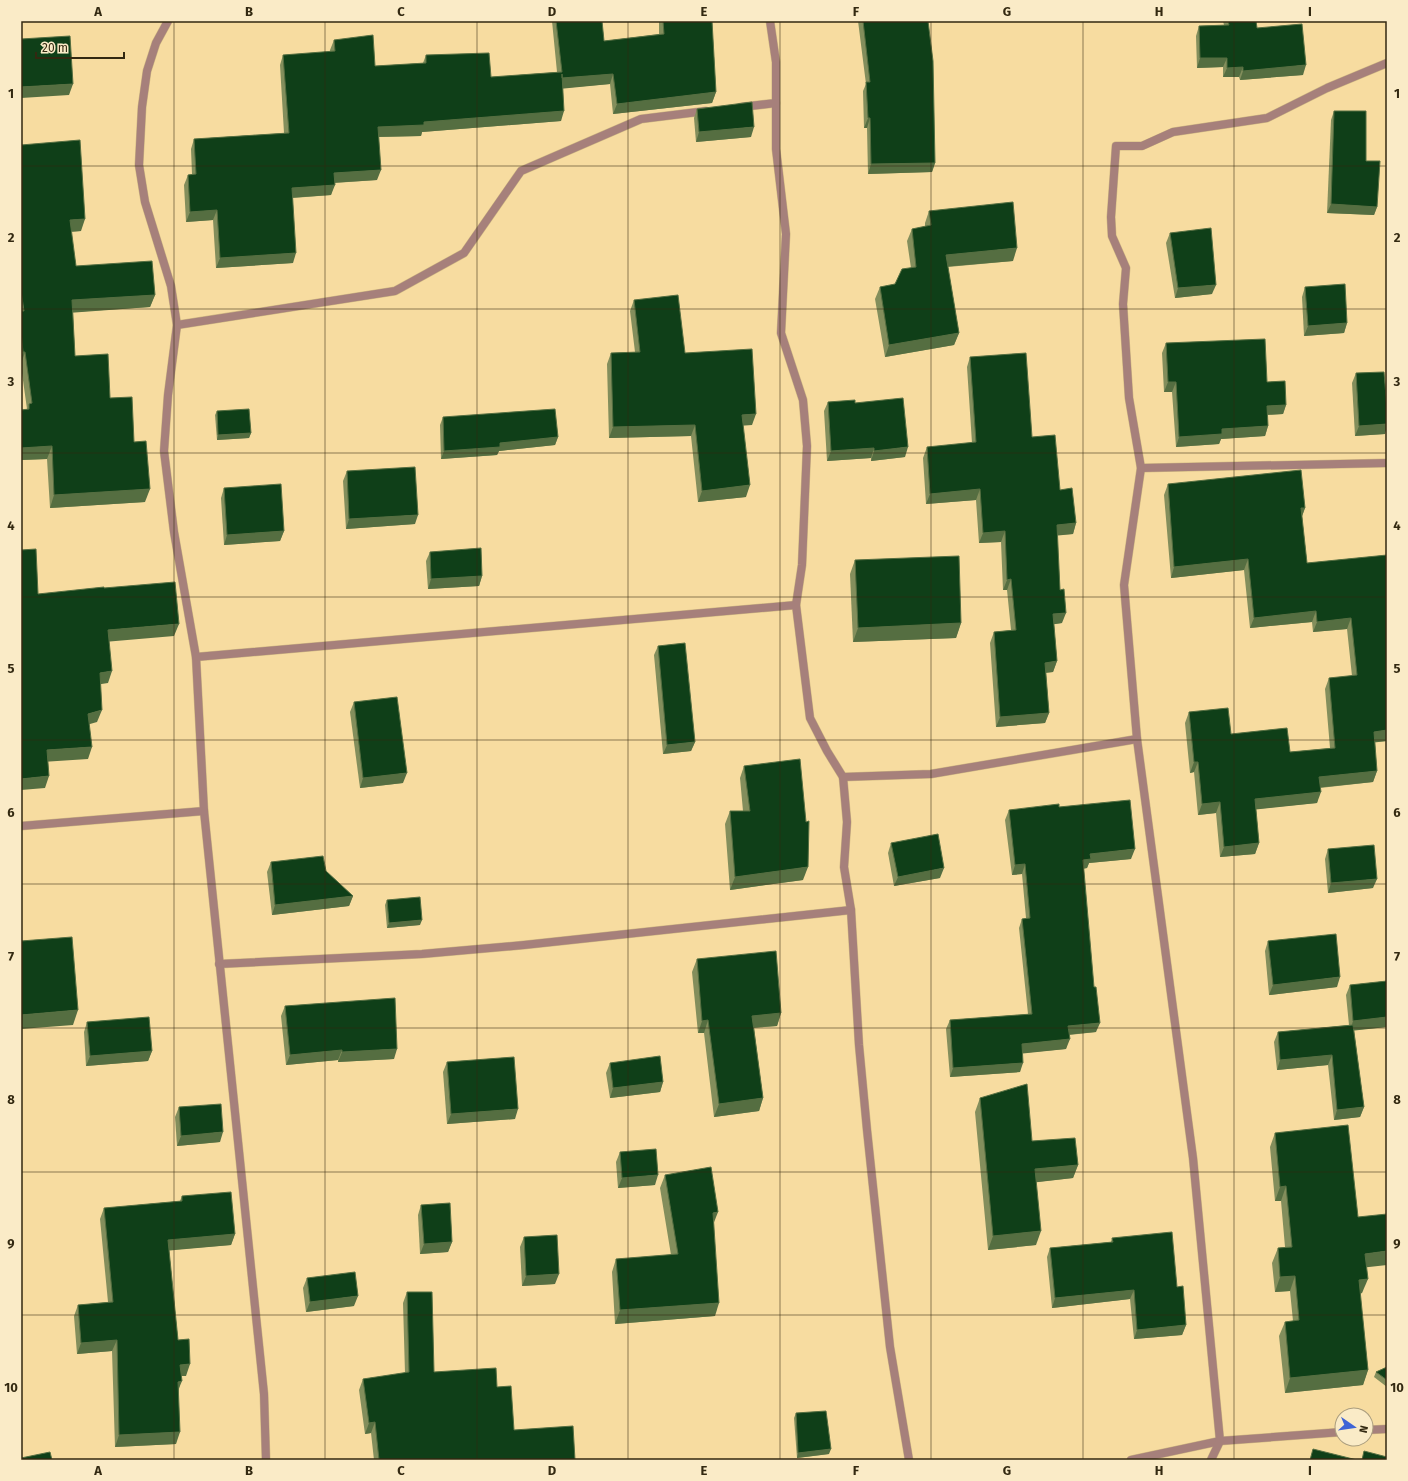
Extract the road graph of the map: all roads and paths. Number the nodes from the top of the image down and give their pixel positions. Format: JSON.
{"nodes":[{"id":1,"x":168,"y":21,"type":"edge"},
{"id":2,"x":770,"y":21,"type":"edge"},
{"id":3,"x":1387,"y":63,"type":"edge"},
{"id":4,"x":776,"y":103,"type":"junction"},
{"id":5,"x":731,"y":108,"type":"edge"},
{"id":6,"x":716,"y":110,"type":"edge"},
{"id":7,"x":177,"y":325,"type":"junction"},
{"id":8,"x":1387,"y":463,"type":"edge"},
{"id":9,"x":1140,"y":468,"type":"junction"},
{"id":10,"x":796,"y":605,"type":"junction"},
{"id":11,"x":196,"y":657,"type":"junction"},
{"id":12,"x":1137,"y":739,"type":"junction"},
{"id":13,"x":843,"y":777,"type":"junction"},
{"id":14,"x":204,"y":811,"type":"junction"},
{"id":15,"x":21,"y":826,"type":"edge"},
{"id":16,"x":851,"y":910,"type":"junction"},
{"id":17,"x":219,"y":964,"type":"junction"},
{"id":18,"x":1387,"y":1429,"type":"edge"},
{"id":19,"x":1374,"y":1430,"type":"edge"},
{"id":20,"x":1334,"y":1433,"type":"edge"},
{"id":21,"x":1220,"y":1441,"type":"junction"},
{"id":22,"x":266,"y":1460,"type":"edge"},
{"id":23,"x":909,"y":1460,"type":"edge"},
{"id":24,"x":1131,"y":1460,"type":"edge"},
{"id":25,"x":1211,"y":1460,"type":"edge"}],
"edges":[{"from":1,"to":7,"type":"street"},
{"from":2,"to":4,"type":"street"},
{"from":3,"to":9,"type":"street"},
{"from":4,"to":5,"type":"street"},
{"from":4,"to":10,"type":"street"},
{"from":6,"to":7,"type":"street"},
{"from":7,"to":11,"type":"street"},
{"from":8,"to":9,"type":"street"},
{"from":9,"to":12,"type":"street"},
{"from":10,"to":11,"type":"street"},
{"from":10,"to":13,"type":"street"},
{"from":11,"to":14,"type":"street"},
{"from":12,"to":13,"type":"street"},
{"from":12,"to":21,"type":"street"},
{"from":13,"to":16,"type":"street"},
{"from":14,"to":15,"type":"street"},
{"from":14,"to":17,"type":"street"},
{"from":16,"to":17,"type":"street"},
{"from":16,"to":23,"type":"street"},
{"from":17,"to":22,"type":"street"},
{"from":18,"to":19,"type":"street"},
{"from":20,"to":21,"type":"street"},
{"from":21,"to":24,"type":"street"},
{"from":21,"to":25,"type":"street"}]}
